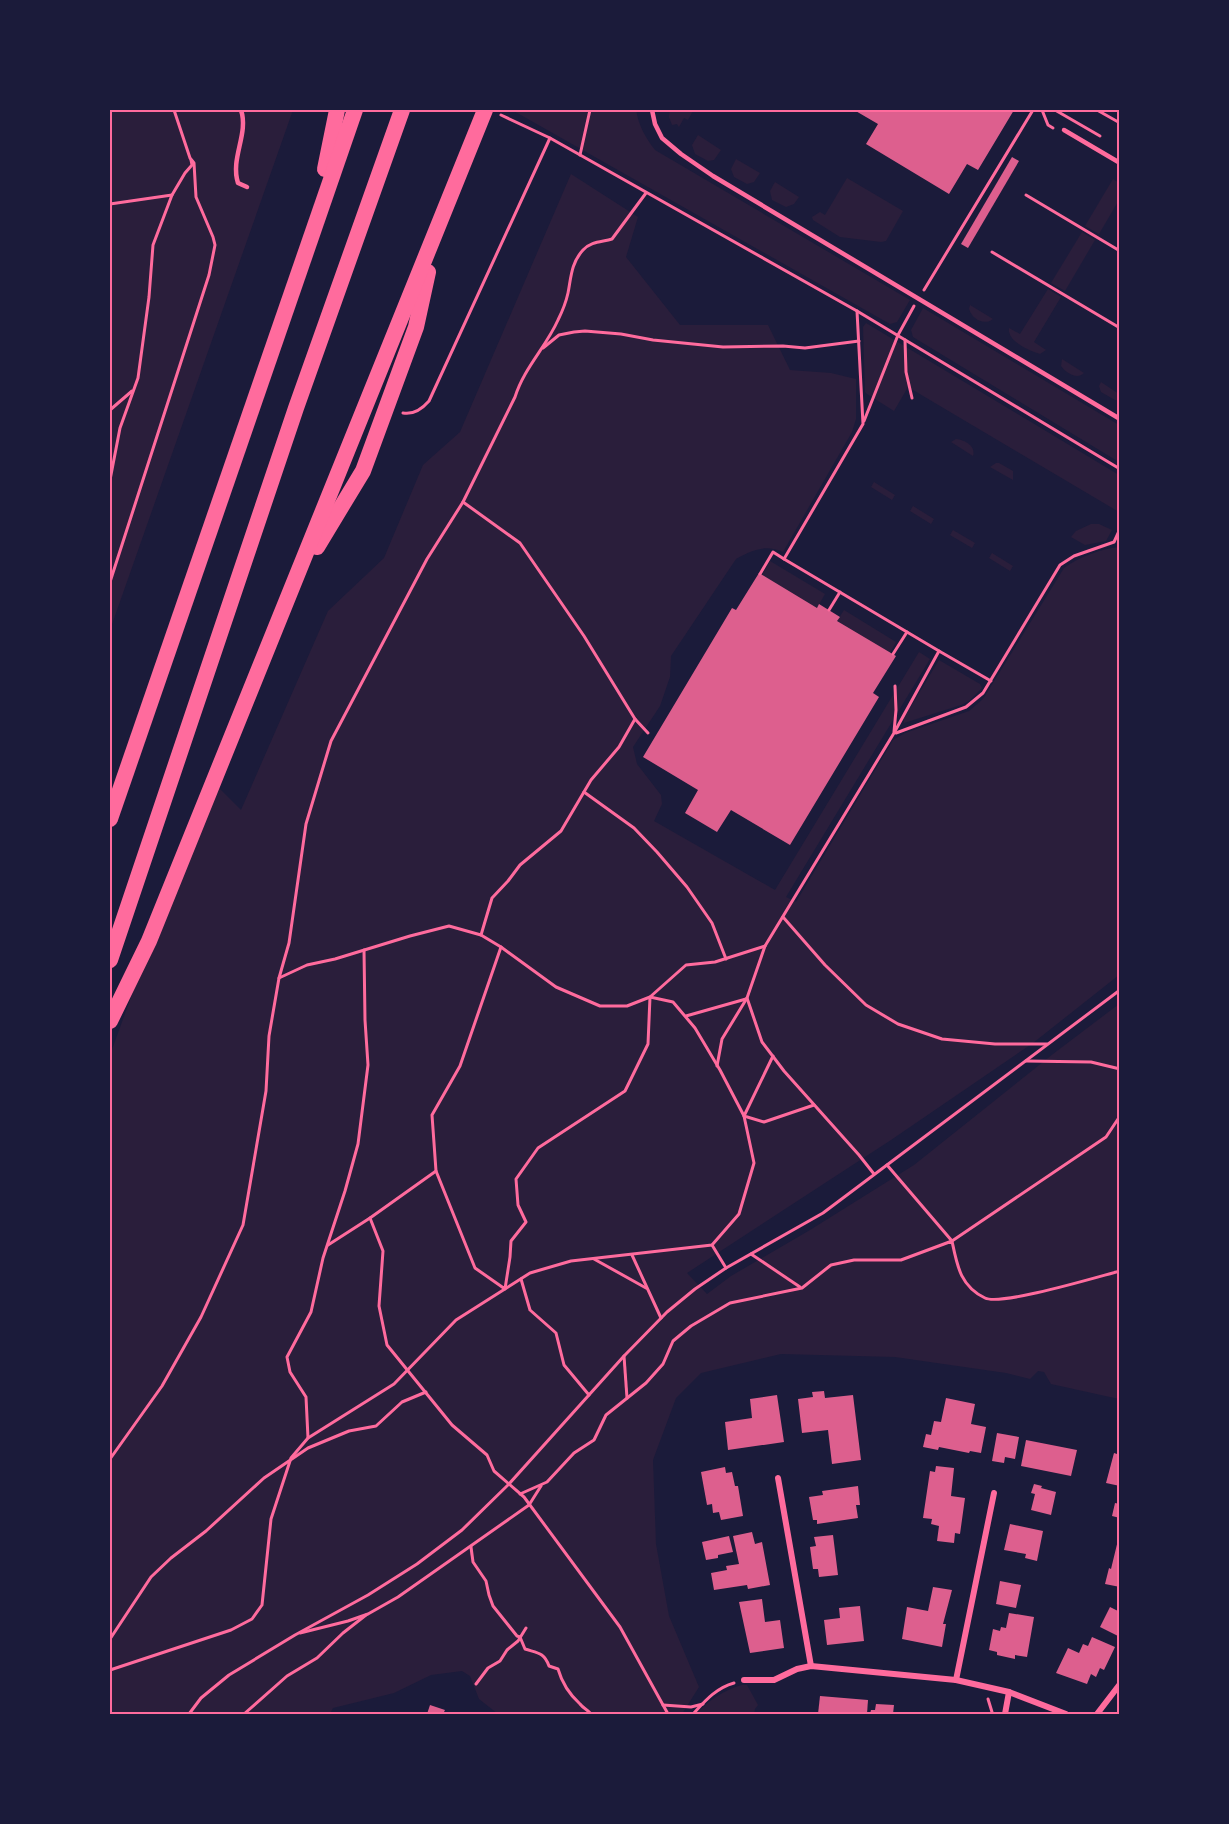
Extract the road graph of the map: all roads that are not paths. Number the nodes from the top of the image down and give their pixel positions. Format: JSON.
{"nodes":[{"id":1,"x":241,"y":110,"type":"edge"},
{"id":2,"x":337,"y":110,"type":"edge"},
{"id":3,"x":355,"y":110,"type":"edge"},
{"id":4,"x":402,"y":110,"type":"edge"},
{"id":5,"x":652,"y":110,"type":"edge"},
{"id":6,"x":489,"y":111,"type":"edge"},
{"id":7,"x":1065,"y":130,"type":"dead end"},
{"id":8,"x":1119,"y":163,"type":"edge"},
{"id":9,"x":247,"y":187,"type":"dead end"},
{"id":10,"x":314,"y":225,"type":"junction"},
{"id":11,"x":1119,"y":419,"type":"edge"},
{"id":12,"x":110,"y":819,"type":"edge"},
{"id":13,"x":110,"y":960,"type":"edge"},
{"id":14,"x":110,"y":1021,"type":"edge"},
{"id":15,"x":778,"y":1478,"type":"dead end"},
{"id":16,"x":994,"y":1493,"type":"dead end"},
{"id":17,"x":811,"y":1666,"type":"junction"},
{"id":18,"x":744,"y":1680,"type":"road end"},
{"id":19,"x":956,"y":1680,"type":"junction"},
{"id":20,"x":1119,"y":1684,"type":"edge"},
{"id":21,"x":1009,"y":1692,"type":"junction"},
{"id":22,"x":1005,"y":1714,"type":"edge"},
{"id":23,"x":1066,"y":1714,"type":"edge"},
{"id":24,"x":1097,"y":1714,"type":"edge"}],
"edges":[{"from":1,"to":9,"type":"lane"},
{"from":2,"to":10,"type":"highway"},
{"from":3,"to":10,"type":"highway"},
{"from":4,"to":13,"type":"highway"},
{"from":5,"to":11,"type":"lane"},
{"from":6,"to":14,"type":"highway"},
{"from":7,"to":8,"type":"lane"},
{"from":10,"to":12,"type":"highway"},
{"from":15,"to":17,"type":"street"},
{"from":16,"to":19,"type":"street"},
{"from":17,"to":18,"type":"street"},
{"from":17,"to":19,"type":"street"},
{"from":19,"to":21,"type":"street"},
{"from":20,"to":24,"type":"street"},
{"from":21,"to":22,"type":"street"},
{"from":21,"to":23,"type":"street"}]}
